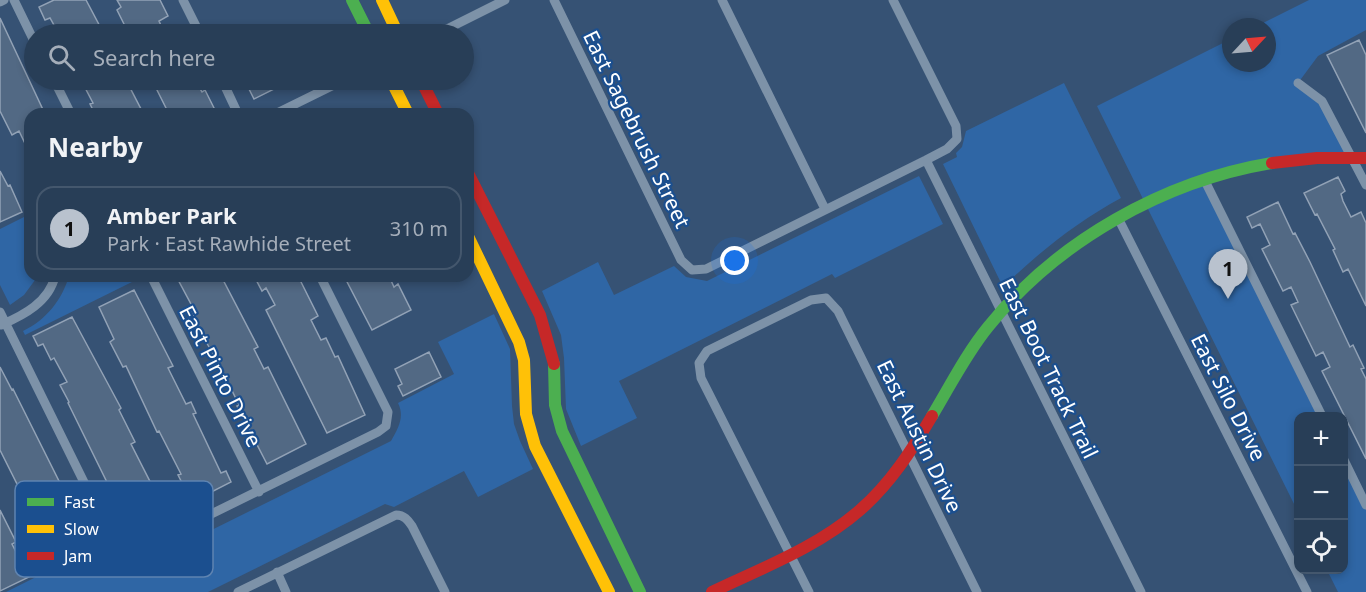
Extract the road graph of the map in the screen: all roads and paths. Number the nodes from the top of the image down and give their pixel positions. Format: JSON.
{"nodes":[{"id":1,"x":14,"y":0,"type":"edge"},
{"id":2,"x":183,"y":0,"type":"edge"},
{"id":3,"x":352,"y":0,"type":"edge"},
{"id":4,"x":382,"y":0,"type":"edge"},
{"id":5,"x":505,"y":0,"type":"edge"},
{"id":6,"x":554,"y":0,"type":"edge"},
{"id":7,"x":722,"y":0,"type":"edge"},
{"id":8,"x":893,"y":0,"type":"edge"},
{"id":9,"x":26,"y":24,"type":"edge"},
{"id":10,"x":195,"y":24,"type":"edge"},
{"id":11,"x":364,"y":24,"type":"edge"},
{"id":12,"x":393,"y":24,"type":"edge"},
{"id":13,"x":457,"y":24,"type":"edge"},
{"id":14,"x":1298,"y":83,"type":"dead end"},
{"id":15,"x":59,"y":90,"type":"edge"},
{"id":16,"x":227,"y":90,"type":"edge"},
{"id":17,"x":324,"y":90,"type":"edge"},
{"id":18,"x":396,"y":90,"type":"edge"},
{"id":19,"x":426,"y":90,"type":"edge"},
{"id":20,"x":68,"y":108,"type":"edge"},
{"id":21,"x":235,"y":108,"type":"edge"},
{"id":22,"x":287,"y":108,"type":"edge"},
{"id":23,"x":405,"y":108,"type":"edge"},
{"id":24,"x":435,"y":108,"type":"edge"},
{"id":25,"x":1352,"y":157,"type":"junction"},
{"id":26,"x":1366,"y":158,"type":"edge"},
{"id":27,"x":926,"y":160,"type":"junction"},
{"id":28,"x":1205,"y":181,"type":"junction"},
{"id":29,"x":474,"y":185,"type":"edge"},
{"id":30,"x":1366,"y":185,"type":"edge"},
{"id":31,"x":825,"y":209,"type":"junction"},
{"id":32,"x":1118,"y":218,"type":"junction"},
{"id":33,"x":474,"y":248,"type":"edge"},
{"id":34,"x":54,"y":282,"type":"edge"},
{"id":35,"x":154,"y":282,"type":"edge"},
{"id":36,"x":323,"y":282,"type":"edge"},
{"id":37,"x":0,"y":312,"type":"edge"},
{"id":38,"x":1001,"y":312,"type":"junction"},
{"id":39,"x":3,"y":325,"type":"edge"},
{"id":40,"x":1320,"y":412,"type":"edge"},
{"id":41,"x":909,"y":455,"type":"junction"},
{"id":42,"x":1347,"y":466,"type":"edge"},
{"id":43,"x":82,"y":481,"type":"edge"},
{"id":44,"x":259,"y":492,"type":"junction"},
{"id":45,"x":1366,"y":505,"type":"edge"},
{"id":46,"x":213,"y":515,"type":"edge"},
{"id":47,"x":790,"y":553,"type":"junction"},
{"id":48,"x":277,"y":572,"type":"junction"},
{"id":49,"x":238,"y":592,"type":"edge"},
{"id":50,"x":286,"y":592,"type":"edge"},
{"id":51,"x":445,"y":592,"type":"edge"},
{"id":52,"x":609,"y":592,"type":"edge"},
{"id":53,"x":640,"y":592,"type":"edge"},
{"id":54,"x":712,"y":592,"type":"edge"},
{"id":55,"x":809,"y":592,"type":"edge"},
{"id":56,"x":977,"y":592,"type":"edge"},
{"id":57,"x":1140,"y":592,"type":"edge"},
{"id":58,"x":1307,"y":592,"type":"edge"}],
"edges":[{"from":1,"to":9,"type":"street"},
{"from":2,"to":10,"type":"street"},
{"from":3,"to":11,"type":"street"},
{"from":4,"to":12,"type":"street"},
{"from":5,"to":13,"type":"street"},
{"from":6,"to":31,"type":"street","name":"East Sagebrush Street"},
{"from":7,"to":31,"type":"street"},
{"from":8,"to":27,"type":"street"},
{"from":14,"to":25,"type":"street"},
{"from":15,"to":20,"type":"street"},
{"from":16,"to":21,"type":"street"},
{"from":17,"to":22,"type":"street"},
{"from":18,"to":23,"type":"street"},
{"from":19,"to":24,"type":"street"},
{"from":25,"to":26,"type":"street"},
{"from":25,"to":28,"type":"street"},
{"from":25,"to":30,"type":"street"},
{"from":27,"to":31,"type":"street"},
{"from":27,"to":38,"type":"street","name":"East Boot Track Trail"},
{"from":28,"to":32,"type":"street"},
{"from":28,"to":40,"type":"street"},
{"from":29,"to":53,"type":"street"},
{"from":32,"to":38,"type":"street"},
{"from":32,"to":58,"type":"street","name":"East Silo Drive"},
{"from":33,"to":52,"type":"street"},
{"from":34,"to":39,"type":"street"},
{"from":35,"to":44,"type":"street","name":"East Pinto Drive"},
{"from":36,"to":44,"type":"street"},
{"from":37,"to":39,"type":"street"},
{"from":38,"to":41,"type":"street"},
{"from":38,"to":57,"type":"street","name":"East Boot Track Trail"},
{"from":39,"to":43,"type":"street"},
{"from":41,"to":47,"type":"street"},
{"from":41,"to":47,"type":"street","name":"East Austin Drive"},
{"from":41,"to":56,"type":"street","name":"East Austin Drive"},
{"from":42,"to":45,"type":"street"},
{"from":44,"to":46,"type":"street"},
{"from":47,"to":54,"type":"street"},
{"from":47,"to":55,"type":"street"},
{"from":48,"to":49,"type":"street"},
{"from":48,"to":50,"type":"street"},
{"from":48,"to":51,"type":"street"}]}
